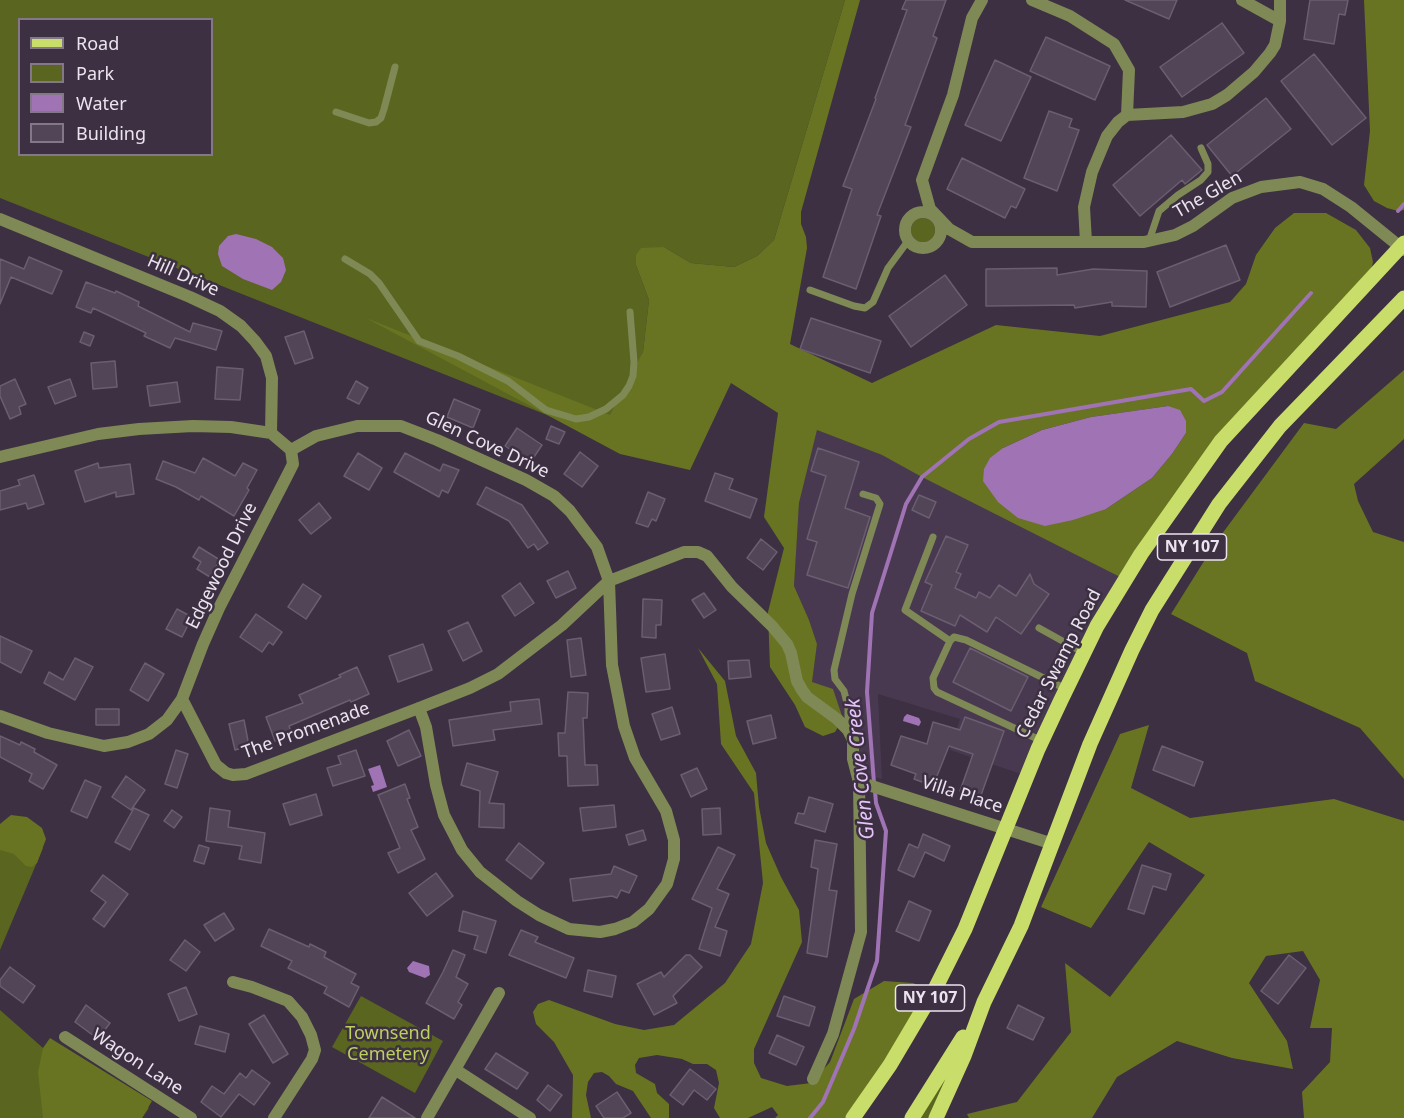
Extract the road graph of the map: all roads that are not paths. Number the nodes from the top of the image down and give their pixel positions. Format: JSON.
{"nodes":[{"id":1,"x":982,"y":0,"type":"edge"},
{"id":2,"x":1032,"y":0,"type":"edge"},
{"id":3,"x":1242,"y":0,"type":"edge"},
{"id":4,"x":1280,"y":0,"type":"edge"},
{"id":5,"x":1280,"y":21,"type":"junction"},
{"id":6,"x":395,"y":67,"type":"dead end"},
{"id":7,"x":336,"y":112,"type":"dead end"},
{"id":8,"x":1127,"y":115,"type":"junction"},
{"id":9,"x":1201,"y":148,"type":"dead end"},
{"id":10,"x":938,"y":218,"type":"junction"},
{"id":11,"x":0,"y":219,"type":"edge"},
{"id":12,"x":908,"y":241,"type":"junction"},
{"id":13,"x":1149,"y":241,"type":"junction"},
{"id":14,"x":1086,"y":242,"type":"junction"},
{"id":15,"x":1403,"y":247,"type":"edge"},
{"id":16,"x":345,"y":259,"type":"dead end"},
{"id":17,"x":810,"y":290,"type":"dead end"},
{"id":18,"x":1404,"y":298,"type":"edge"},
{"id":19,"x":630,"y":312,"type":"dead end"},
{"id":20,"x":271,"y":433,"type":"junction"},
{"id":21,"x":291,"y":450,"type":"junction"},
{"id":22,"x":0,"y":458,"type":"edge"},
{"id":23,"x":863,"y":494,"type":"dead end"},
{"id":24,"x":933,"y":537,"type":"dead end"},
{"id":25,"x":609,"y":581,"type":"junction"},
{"id":26,"x":1039,"y":628,"type":"dead end"},
{"id":27,"x":950,"y":641,"type":"junction"},
{"id":28,"x":1084,"y":652,"type":"junction"},
{"id":29,"x":1066,"y":689,"type":"junction"},
{"id":30,"x":182,"y":699,"type":"junction"},
{"id":31,"x":419,"y":708,"type":"junction"},
{"id":32,"x":0,"y":716,"type":"edge"},
{"id":33,"x":848,"y":730,"type":"junction"},
{"id":34,"x":1042,"y":741,"type":"junction"},
{"id":35,"x":862,"y":783,"type":"junction"},
{"id":36,"x":1007,"y":829,"type":"junction"},
{"id":37,"x":1053,"y":844,"type":"junction"},
{"id":38,"x":233,"y":982,"type":"dead end"},
{"id":39,"x":499,"y":993,"type":"dead end"},
{"id":40,"x":984,"y":1002,"type":"junction"},
{"id":41,"x":65,"y":1037,"type":"dead end"},
{"id":42,"x":890,"y":1065,"type":"junction"},
{"id":43,"x":456,"y":1070,"type":"junction"},
{"id":44,"x":813,"y":1080,"type":"dead end"},
{"id":45,"x":190,"y":1118,"type":"edge"},
{"id":46,"x":274,"y":1118,"type":"edge"},
{"id":47,"x":427,"y":1118,"type":"edge"},
{"id":48,"x":530,"y":1118,"type":"edge"},
{"id":49,"x":853,"y":1118,"type":"edge"},
{"id":50,"x":865,"y":1118,"type":"edge"},
{"id":51,"x":912,"y":1118,"type":"edge"},
{"id":52,"x":936,"y":1118,"type":"edge"}],
"edges":[{"from":1,"to":10,"type":"street","name":"The Glen"},
{"from":2,"to":8,"type":"street"},
{"from":3,"to":5,"type":"street"},
{"from":4,"to":5,"type":"street"},
{"from":5,"to":8,"type":"street"},
{"from":6,"to":7,"type":"lane"},
{"from":8,"to":14,"type":"street"},
{"from":9,"to":13,"type":"lane"},
{"from":10,"to":12,"type":"street"},
{"from":10,"to":12,"type":"street"},
{"from":10,"to":14,"type":"street","name":"The Glen"},
{"from":11,"to":20,"type":"street","name":"Hill Drive"},
{"from":12,"to":17,"type":"lane"},
{"from":13,"to":14,"type":"street","name":"The Glen"},
{"from":13,"to":15,"type":"street","name":"The Glen"},
{"from":15,"to":28,"type":"main road","name":"Cedar Swamp Road","number":"NY 107"},
{"from":16,"to":19,"type":"lane"},
{"from":18,"to":37,"type":"main road","number":"NY 107"},
{"from":20,"to":21,"type":"street"},
{"from":20,"to":22,"type":"street"},
{"from":21,"to":25,"type":"street","name":"Glen Cove Drive"},
{"from":21,"to":30,"type":"street","name":"Edgewood Drive"},
{"from":23,"to":33,"type":"lane"},
{"from":24,"to":27,"type":"lane"},
{"from":25,"to":31,"type":"street","name":"The Promenade"},
{"from":25,"to":31,"type":"street","name":"Glen Cove Drive"},
{"from":25,"to":33,"type":"street"},
{"from":26,"to":28,"type":"lane"},
{"from":27,"to":29,"type":"lane"},
{"from":27,"to":34,"type":"lane"},
{"from":28,"to":29,"type":"main road","name":"Cedar Swamp Road","number":"NY 107"},
{"from":29,"to":34,"type":"main road","name":"Cedar Swamp Road","number":"NY 107"},
{"from":30,"to":31,"type":"street","name":"The Promenade"},
{"from":30,"to":32,"type":"street"},
{"from":33,"to":35,"type":"street"},
{"from":34,"to":36,"type":"main road","name":"Cedar Swamp Road","number":"NY 107"},
{"from":35,"to":36,"type":"street","name":"Villa Place"},
{"from":35,"to":44,"type":"street"},
{"from":36,"to":37,"type":"street","name":"Villa Place"},
{"from":36,"to":42,"type":"main road","name":"Cedar Swamp Road","number":"NY 107"},
{"from":37,"to":40,"type":"main road","number":"NY 107"},
{"from":38,"to":46,"type":"street"},
{"from":39,"to":43,"type":"street"},
{"from":40,"to":51,"type":"main road"},
{"from":40,"to":52,"type":"main road","number":"NY 107"},
{"from":41,"to":45,"type":"street","name":"Wagon Lane"},
{"from":42,"to":49,"type":"main road"},
{"from":42,"to":50,"type":"main road","number":"NY 107"},
{"from":43,"to":47,"type":"street"},
{"from":43,"to":48,"type":"street"}]}
